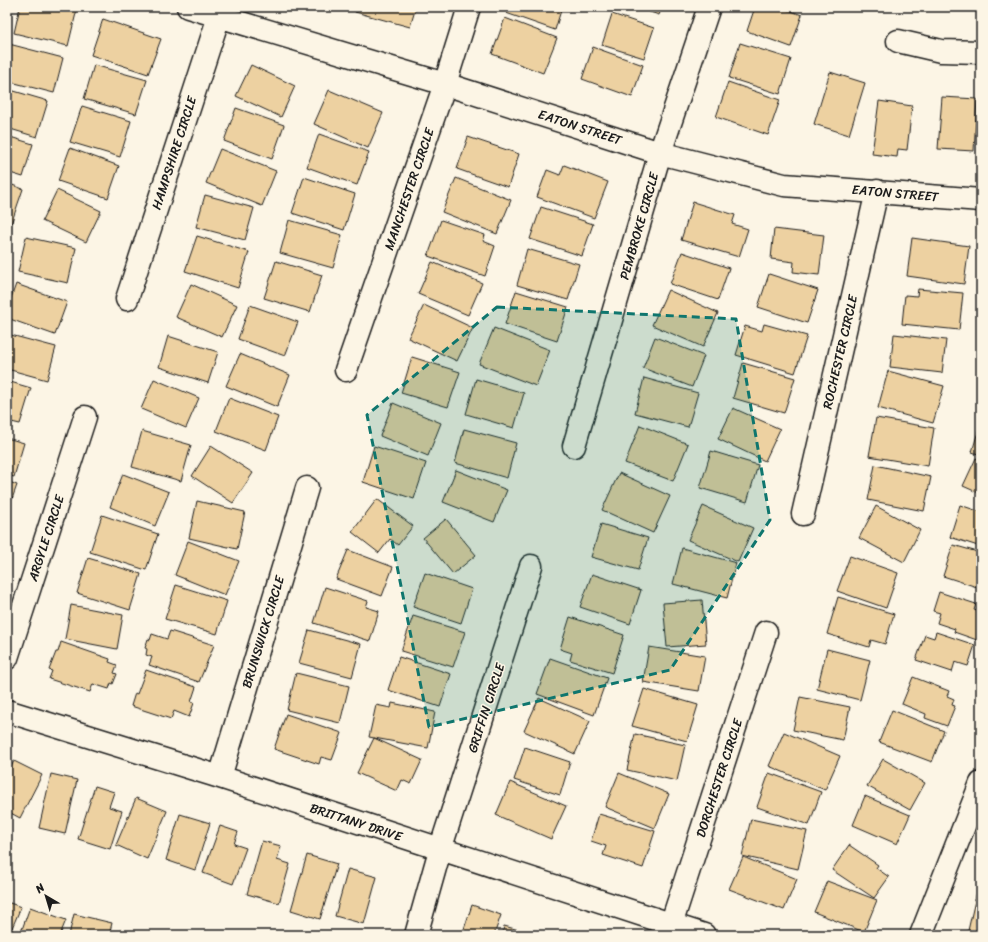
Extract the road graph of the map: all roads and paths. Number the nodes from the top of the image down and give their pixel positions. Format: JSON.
{"nodes":[{"id":1,"x":188,"y":7,"type":"edge"},
{"id":2,"x":469,"y":7,"type":"edge"},
{"id":3,"x":709,"y":7,"type":"edge"},
{"id":4,"x":220,"y":11,"type":"edge"},
{"id":5,"x":898,"y":41,"type":"dead end"},
{"id":6,"x":981,"y":52,"type":"edge"},
{"id":7,"x":445,"y":84,"type":"junction"},
{"id":8,"x":660,"y":153,"type":"junction"},
{"id":9,"x":876,"y":191,"type":"junction"},
{"id":10,"x":981,"y":200,"type":"edge"},
{"id":11,"x":127,"y":299,"type":"dead end"},
{"id":12,"x":346,"y":370,"type":"dead end"},
{"id":13,"x":85,"y":417,"type":"dead end"},
{"id":14,"x":574,"y":446,"type":"dead end"},
{"id":15,"x":307,"y":488,"type":"dead end"},
{"id":16,"x":804,"y":514,"type":"dead end"},
{"id":17,"x":531,"y":566,"type":"dead end"},
{"id":18,"x":766,"y":632,"type":"dead end"},
{"id":19,"x":7,"y":658,"type":"edge"},
{"id":20,"x":7,"y":711,"type":"edge"},
{"id":21,"x":220,"y":777,"type":"junction"},
{"id":22,"x":981,"y":783,"type":"edge"},
{"id":23,"x":440,"y":850,"type":"junction"},
{"id":24,"x":671,"y":924,"type":"junction"},
{"id":25,"x":416,"y":935,"type":"edge"},
{"id":26,"x":704,"y":935,"type":"edge"},
{"id":27,"x":921,"y":935,"type":"edge"}],
"edges":[{"from":1,"to":4,"type":"street","name":"EATON STREET"},
{"from":2,"to":7,"type":"street","name":"MANCHESTER CIRCLE"},
{"from":3,"to":8,"type":"street","name":"PEMBROKE CIRCLE"},
{"from":4,"to":7,"type":"street","name":"EATON STREET"},
{"from":4,"to":11,"type":"street","name":"HAMPSHIRE CIRCLE"},
{"from":5,"to":6,"type":"street"},
{"from":7,"to":8,"type":"street","name":"EATON STREET"},
{"from":7,"to":12,"type":"street","name":"MANCHESTER CIRCLE"},
{"from":8,"to":9,"type":"street","name":"EATON STREET"},
{"from":8,"to":14,"type":"street","name":"PEMBROKE CIRCLE"},
{"from":9,"to":10,"type":"street","name":"EATON STREET"},
{"from":9,"to":16,"type":"street","name":"ROCHESTER CIRCLE"},
{"from":13,"to":19,"type":"street","name":"ARGYLE CIRCLE"},
{"from":15,"to":21,"type":"street","name":"BRUNSWICK CIRCLE"},
{"from":17,"to":23,"type":"street","name":"GRIFFIN CIRCLE"},
{"from":18,"to":24,"type":"street","name":"DORCHESTER CIRCLE"},
{"from":20,"to":21,"type":"street","name":"BRITTANY DRIVE"},
{"from":21,"to":23,"type":"street","name":"BRITTANY DRIVE"},
{"from":22,"to":27,"type":"street"},
{"from":23,"to":24,"type":"street","name":"BRITTANY DRIVE"},
{"from":23,"to":25,"type":"street","name":"GRIFFIN CIRCLE"},
{"from":24,"to":26,"type":"street","name":"BRITTANY DRIVE"}]}
